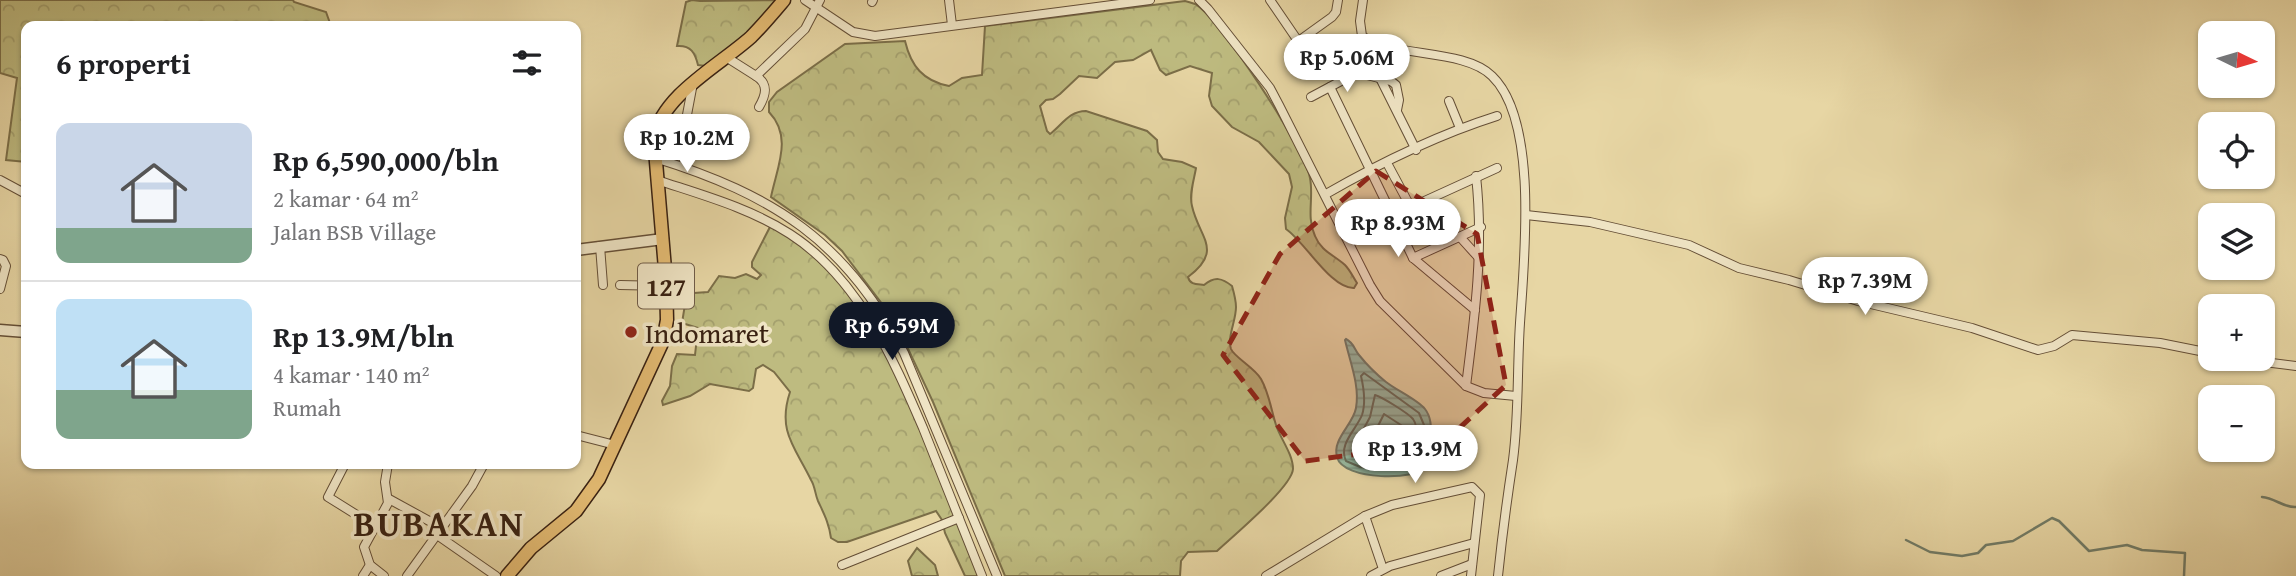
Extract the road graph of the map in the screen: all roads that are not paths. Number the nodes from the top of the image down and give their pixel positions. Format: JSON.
{"nodes":[{"id":1,"x":784,"y":0,"type":"edge"},
{"id":2,"x":805,"y":0,"type":"edge"},
{"id":3,"x":948,"y":0,"type":"edge"},
{"id":4,"x":1150,"y":0,"type":"edge"},
{"id":5,"x":1199,"y":0,"type":"edge"},
{"id":6,"x":1338,"y":0,"type":"edge"},
{"id":7,"x":1363,"y":0,"type":"edge"},
{"id":8,"x":1272,"y":1,"type":"edge"},
{"id":9,"x":819,"y":4,"type":"edge"},
{"id":10,"x":952,"y":25,"type":"junction"},
{"id":11,"x":726,"y":57,"type":"junction"},
{"id":12,"x":756,"y":76,"type":"junction"},
{"id":13,"x":693,"y":83,"type":"junction"},
{"id":14,"x":1330,"y":88,"type":"junction"},
{"id":15,"x":1311,"y":97,"type":"dead end"},
{"id":16,"x":1449,"y":101,"type":"dead end"},
{"id":17,"x":759,"y":107,"type":"dead end"},
{"id":18,"x":1497,"y":116,"type":"dead end"},
{"id":19,"x":1460,"y":128,"type":"junction"},
{"id":20,"x":1416,"y":150,"type":"junction"},
{"id":21,"x":655,"y":158,"type":"junction"},
{"id":22,"x":1387,"y":163,"type":"junction"},
{"id":23,"x":684,"y":167,"type":"junction"},
{"id":24,"x":1497,"y":168,"type":"dead end"},
{"id":25,"x":1371,"y":169,"type":"junction"},
{"id":26,"x":1476,"y":176,"type":"junction"},
{"id":27,"x":0,"y":180,"type":"edge"},
{"id":28,"x":657,"y":180,"type":"junction"},
{"id":29,"x":21,"y":191,"type":"edge"},
{"id":30,"x":1326,"y":194,"type":"junction"},
{"id":31,"x":1409,"y":206,"type":"junction"},
{"id":32,"x":1394,"y":215,"type":"junction"},
{"id":33,"x":1526,"y":215,"type":"junction"},
{"id":34,"x":1481,"y":227,"type":"junction"},
{"id":35,"x":1460,"y":237,"type":"junction"},
{"id":36,"x":663,"y":239,"type":"junction"},
{"id":37,"x":600,"y":246,"type":"junction"},
{"id":38,"x":581,"y":249,"type":"edge"},
{"id":39,"x":1413,"y":258,"type":"junction"},
{"id":40,"x":1479,"y":258,"type":"junction"},
{"id":41,"x":0,"y":259,"type":"edge"},
{"id":42,"x":604,"y":285,"type":"dead end"},
{"id":43,"x":620,"y":285,"type":"dead end"},
{"id":44,"x":666,"y":286,"type":"junction"},
{"id":45,"x":0,"y":289,"type":"edge"},
{"id":46,"x":1475,"y":310,"type":"junction"},
{"id":47,"x":21,"y":332,"type":"edge"},
{"id":48,"x":1,"y":333,"type":"edge"},
{"id":49,"x":2198,"y":351,"type":"edge"},
{"id":50,"x":2275,"y":363,"type":"edge"},
{"id":51,"x":2296,"y":366,"type":"edge"},
{"id":52,"x":1466,"y":386,"type":"junction"},
{"id":53,"x":1516,"y":397,"type":"junction"},
{"id":54,"x":581,"y":436,"type":"edge"},
{"id":55,"x":615,"y":445,"type":"junction"},
{"id":56,"x":342,"y":469,"type":"edge"},
{"id":57,"x":387,"y":469,"type":"edge"},
{"id":58,"x":481,"y":469,"type":"edge"},
{"id":59,"x":389,"y":499,"type":"junction"},
{"id":60,"x":1365,"y":516,"type":"junction"},
{"id":61,"x":959,"y":518,"type":"junction"},
{"id":62,"x":376,"y":527,"type":"junction"},
{"id":63,"x":439,"y":532,"type":"junction"},
{"id":64,"x":1475,"y":543,"type":"junction"},
{"id":65,"x":1472,"y":564,"type":"junction"},
{"id":66,"x":370,"y":565,"type":"junction"},
{"id":67,"x":842,"y":565,"type":"dead end"},
{"id":68,"x":1384,"y":569,"type":"junction"},
{"id":69,"x":363,"y":576,"type":"edge"},
{"id":70,"x":384,"y":576,"type":"edge"},
{"id":71,"x":407,"y":576,"type":"edge"},
{"id":72,"x":496,"y":576,"type":"edge"},
{"id":73,"x":508,"y":576,"type":"edge"},
{"id":74,"x":982,"y":576,"type":"edge"},
{"id":75,"x":997,"y":576,"type":"edge"},
{"id":76,"x":1266,"y":576,"type":"edge"},
{"id":77,"x":1371,"y":576,"type":"edge"},
{"id":78,"x":1441,"y":576,"type":"edge"},
{"id":79,"x":1471,"y":576,"type":"edge"},
{"id":80,"x":1498,"y":576,"type":"edge"}],
"edges":[{"from":1,"to":11,"type":"main road","number":"127"},
{"from":2,"to":9,"type":"street"},
{"from":3,"to":10,"type":"street"},
{"from":4,"to":10,"type":"street"},
{"from":5,"to":30,"type":"street"},
{"from":6,"to":8,"type":"street"},
{"from":7,"to":33,"type":"street"},
{"from":9,"to":10,"type":"street"},
{"from":9,"to":12,"type":"street"},
{"from":11,"to":12,"type":"street"},
{"from":11,"to":13,"type":"main road","number":"127"},
{"from":12,"to":17,"type":"street"},
{"from":13,"to":21,"type":"main road","number":"127"},
{"from":13,"to":23,"type":"street"},
{"from":14,"to":15,"type":"street"},
{"from":14,"to":20,"type":"street"},
{"from":14,"to":25,"type":"street"},
{"from":16,"to":19,"type":"street"},
{"from":18,"to":19,"type":"street"},
{"from":19,"to":20,"type":"street"},
{"from":20,"to":22,"type":"street"},
{"from":21,"to":23,"type":"street"},
{"from":21,"to":28,"type":"main road","number":"127"},
{"from":22,"to":25,"type":"street"},
{"from":22,"to":31,"type":"street"},
{"from":23,"to":75,"type":"street"},
{"from":24,"to":26,"type":"street"},
{"from":25,"to":30,"type":"street"},
{"from":25,"to":32,"type":"street"},
{"from":26,"to":31,"type":"street"},
{"from":26,"to":34,"type":"street"},
{"from":27,"to":29,"type":"street"},
{"from":28,"to":36,"type":"main road","number":"127"},
{"from":28,"to":61,"type":"street"},
{"from":30,"to":52,"type":"street"},
{"from":31,"to":32,"type":"street"},
{"from":32,"to":39,"type":"street"},
{"from":33,"to":49,"type":"street"},
{"from":33,"to":53,"type":"street"},
{"from":34,"to":35,"type":"street"},
{"from":34,"to":40,"type":"street"},
{"from":35,"to":39,"type":"street"},
{"from":35,"to":40,"type":"street"},
{"from":36,"to":37,"type":"street"},
{"from":36,"to":44,"type":"main road","number":"127"},
{"from":37,"to":38,"type":"street"},
{"from":37,"to":42,"type":"street"},
{"from":39,"to":46,"type":"street"},
{"from":40,"to":46,"type":"street"},
{"from":41,"to":45,"type":"street"},
{"from":43,"to":44,"type":"street"},
{"from":44,"to":55,"type":"main road","number":"127"},
{"from":46,"to":52,"type":"street"},
{"from":47,"to":48,"type":"street"},
{"from":50,"to":51,"type":"street"},
{"from":52,"to":53,"type":"street"},
{"from":53,"to":80,"type":"street"},
{"from":54,"to":55,"type":"street"},
{"from":55,"to":73,"type":"main road","number":"127"},
{"from":56,"to":62,"type":"street"},
{"from":57,"to":59,"type":"street"},
{"from":58,"to":63,"type":"street"},
{"from":59,"to":62,"type":"street"},
{"from":59,"to":63,"type":"street"},
{"from":60,"to":64,"type":"street"},
{"from":60,"to":68,"type":"street"},
{"from":60,"to":76,"type":"street"},
{"from":61,"to":67,"type":"street"},
{"from":61,"to":74,"type":"street"},
{"from":62,"to":66,"type":"street"},
{"from":63,"to":71,"type":"street"},
{"from":63,"to":72,"type":"street"},
{"from":64,"to":65,"type":"street"},
{"from":64,"to":68,"type":"street"},
{"from":65,"to":78,"type":"street"},
{"from":65,"to":79,"type":"street"},
{"from":66,"to":69,"type":"street"},
{"from":66,"to":70,"type":"street"},
{"from":68,"to":77,"type":"street"}]}
